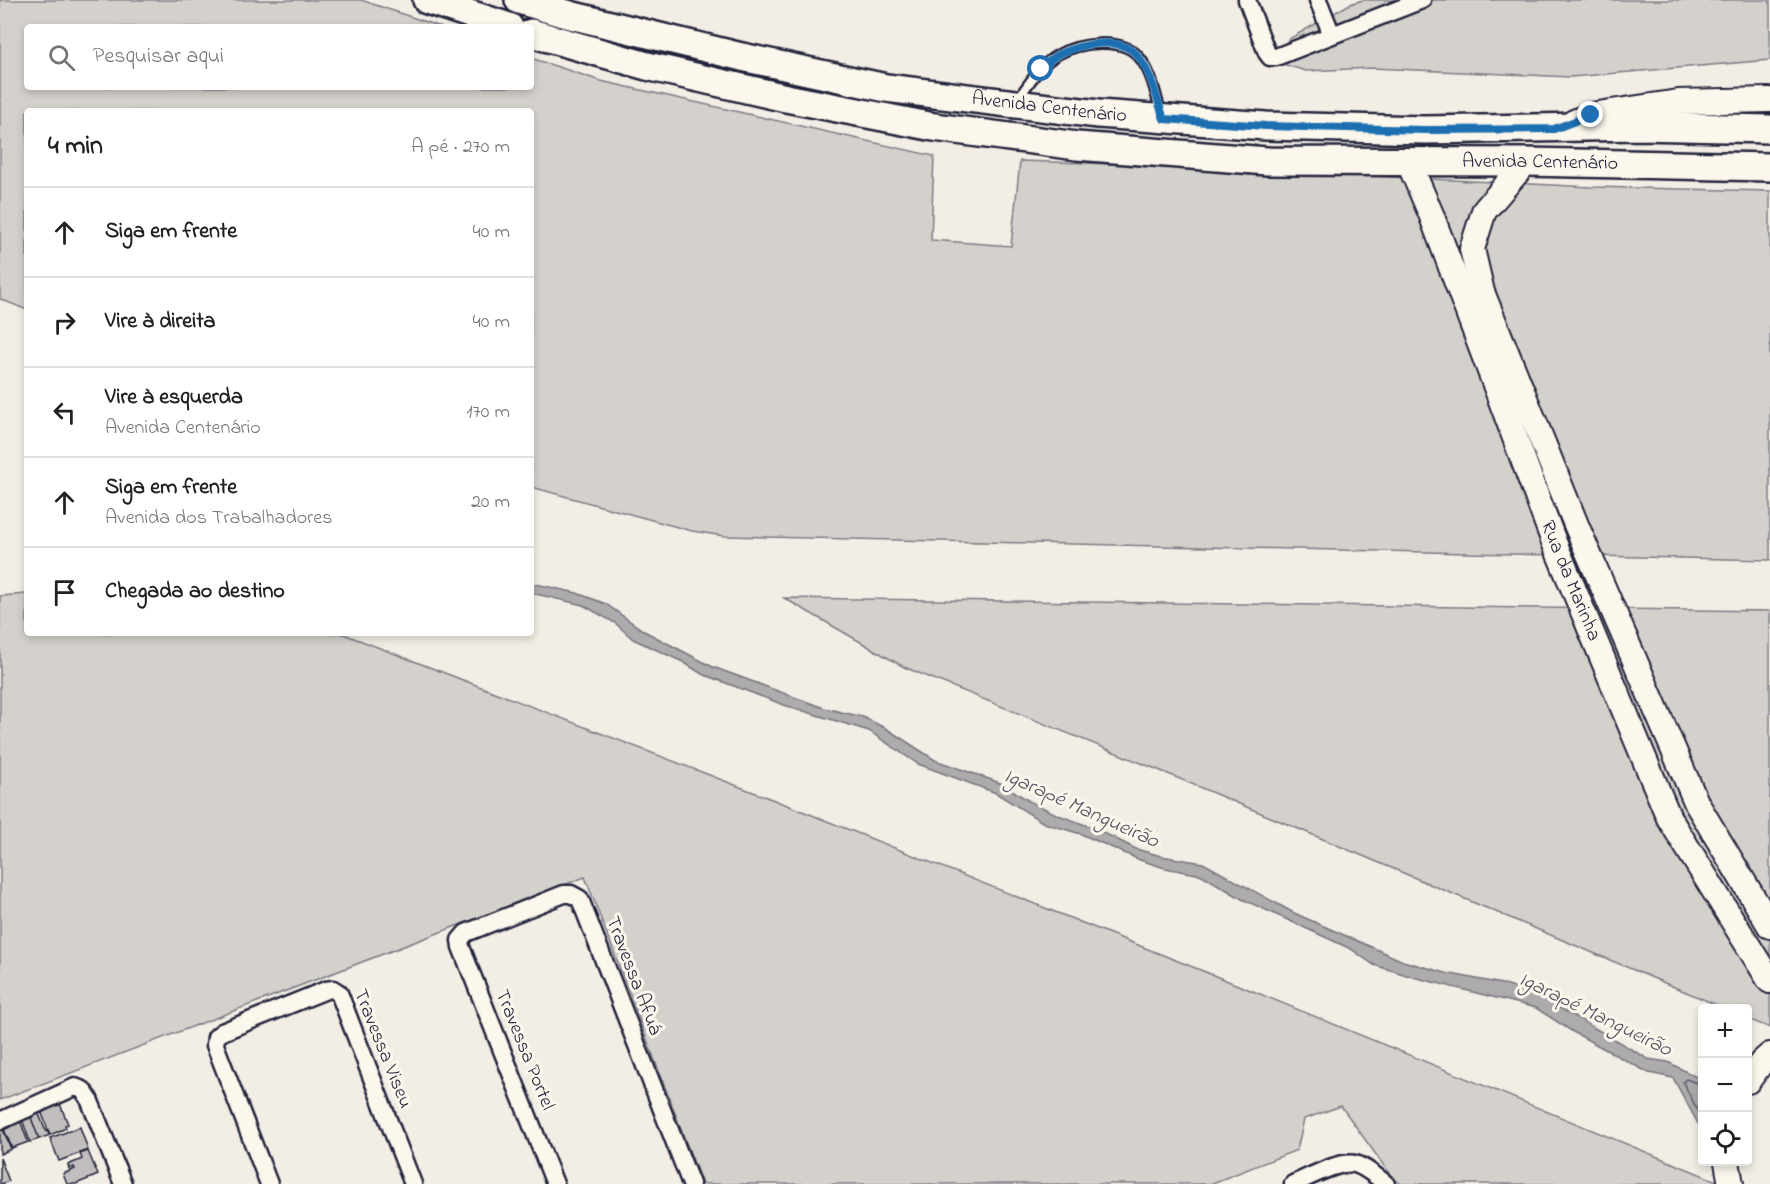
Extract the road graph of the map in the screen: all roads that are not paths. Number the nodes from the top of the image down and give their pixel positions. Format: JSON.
{"nodes":[{"id":1,"x":427,"y":0,"type":"edge"},
{"id":2,"x":519,"y":0,"type":"edge"},
{"id":3,"x":1247,"y":0,"type":"edge"},
{"id":4,"x":1318,"y":0,"type":"edge"},
{"id":5,"x":1422,"y":0,"type":"edge"},
{"id":6,"x":1392,"y":6,"type":"edge"},
{"id":7,"x":500,"y":24,"type":"edge"},
{"id":8,"x":534,"y":34,"type":"edge"},
{"id":9,"x":1332,"y":35,"type":"junction"},
{"id":10,"x":1770,"y":100,"type":"edge"},
{"id":11,"x":1014,"y":104,"type":"junction"},
{"id":12,"x":1164,"y":119,"type":"junction"},
{"id":13,"x":1554,"y":129,"type":"junction"},
{"id":14,"x":1770,"y":129,"type":"edge"},
{"id":15,"x":1526,"y":162,"type":"junction"},
{"id":16,"x":1408,"y":163,"type":"junction"},
{"id":17,"x":1770,"y":167,"type":"edge"},
{"id":18,"x":1770,"y":926,"type":"edge"},
{"id":19,"x":466,"y":933,"type":"joint"},
{"id":20,"x":1770,"y":981,"type":"edge"},
{"id":21,"x":1770,"y":1054,"type":"edge"},
{"id":22,"x":1752,"y":1076,"type":"edge"},
{"id":23,"x":0,"y":1121,"type":"edge"},
{"id":24,"x":1729,"y":1166,"type":"edge"},
{"id":25,"x":123,"y":1184,"type":"edge"},
{"id":26,"x":268,"y":1184,"type":"edge"},
{"id":27,"x":413,"y":1184,"type":"edge"},
{"id":28,"x":555,"y":1184,"type":"edge"},
{"id":29,"x":691,"y":1184,"type":"edge"},
{"id":30,"x":1293,"y":1184,"type":"edge"},
{"id":31,"x":1386,"y":1184,"type":"edge"},
{"id":32,"x":1731,"y":1184,"type":"edge"}],
"edges":[{"from":1,"to":7,"type":"main road"},
{"from":2,"to":11,"type":"main road","name":"Avenida Centenário"},
{"from":3,"to":9,"type":"street"},
{"from":4,"to":9,"type":"street"},
{"from":5,"to":6,"type":"street"},
{"from":6,"to":9,"type":"street"},
{"from":8,"to":16,"type":"main road","name":"Avenida Centenário"},
{"from":10,"to":13,"type":"main road"},
{"from":11,"to":12,"type":"main road","name":"Avenida Centenário"},
{"from":11,"to":12,"type":"lane"},
{"from":12,"to":13,"type":"main road","name":"Avenida Centenário"},
{"from":13,"to":14,"type":"main road","name":"Avenida Centenário"},
{"from":15,"to":16,"type":"main road","name":"Avenida Centenário"},
{"from":15,"to":17,"type":"main road","name":"Avenida Centenário"},
{"from":15,"to":18,"type":"main road","name":"Rua da Marinha"},
{"from":16,"to":20,"type":"main road","name":"Rua da Marinha"},
{"from":19,"to":28,"type":"street","name":"Travessa Portel"},
{"from":19,"to":29,"type":"street","name":"Travessa Afuá"},
{"from":21,"to":22,"type":"main road"},
{"from":23,"to":25,"type":"street"},
{"from":24,"to":32,"type":"main road"},
{"from":26,"to":27,"type":"street","name":"Travessa Viseu"},
{"from":30,"to":31,"type":"street"}]}
